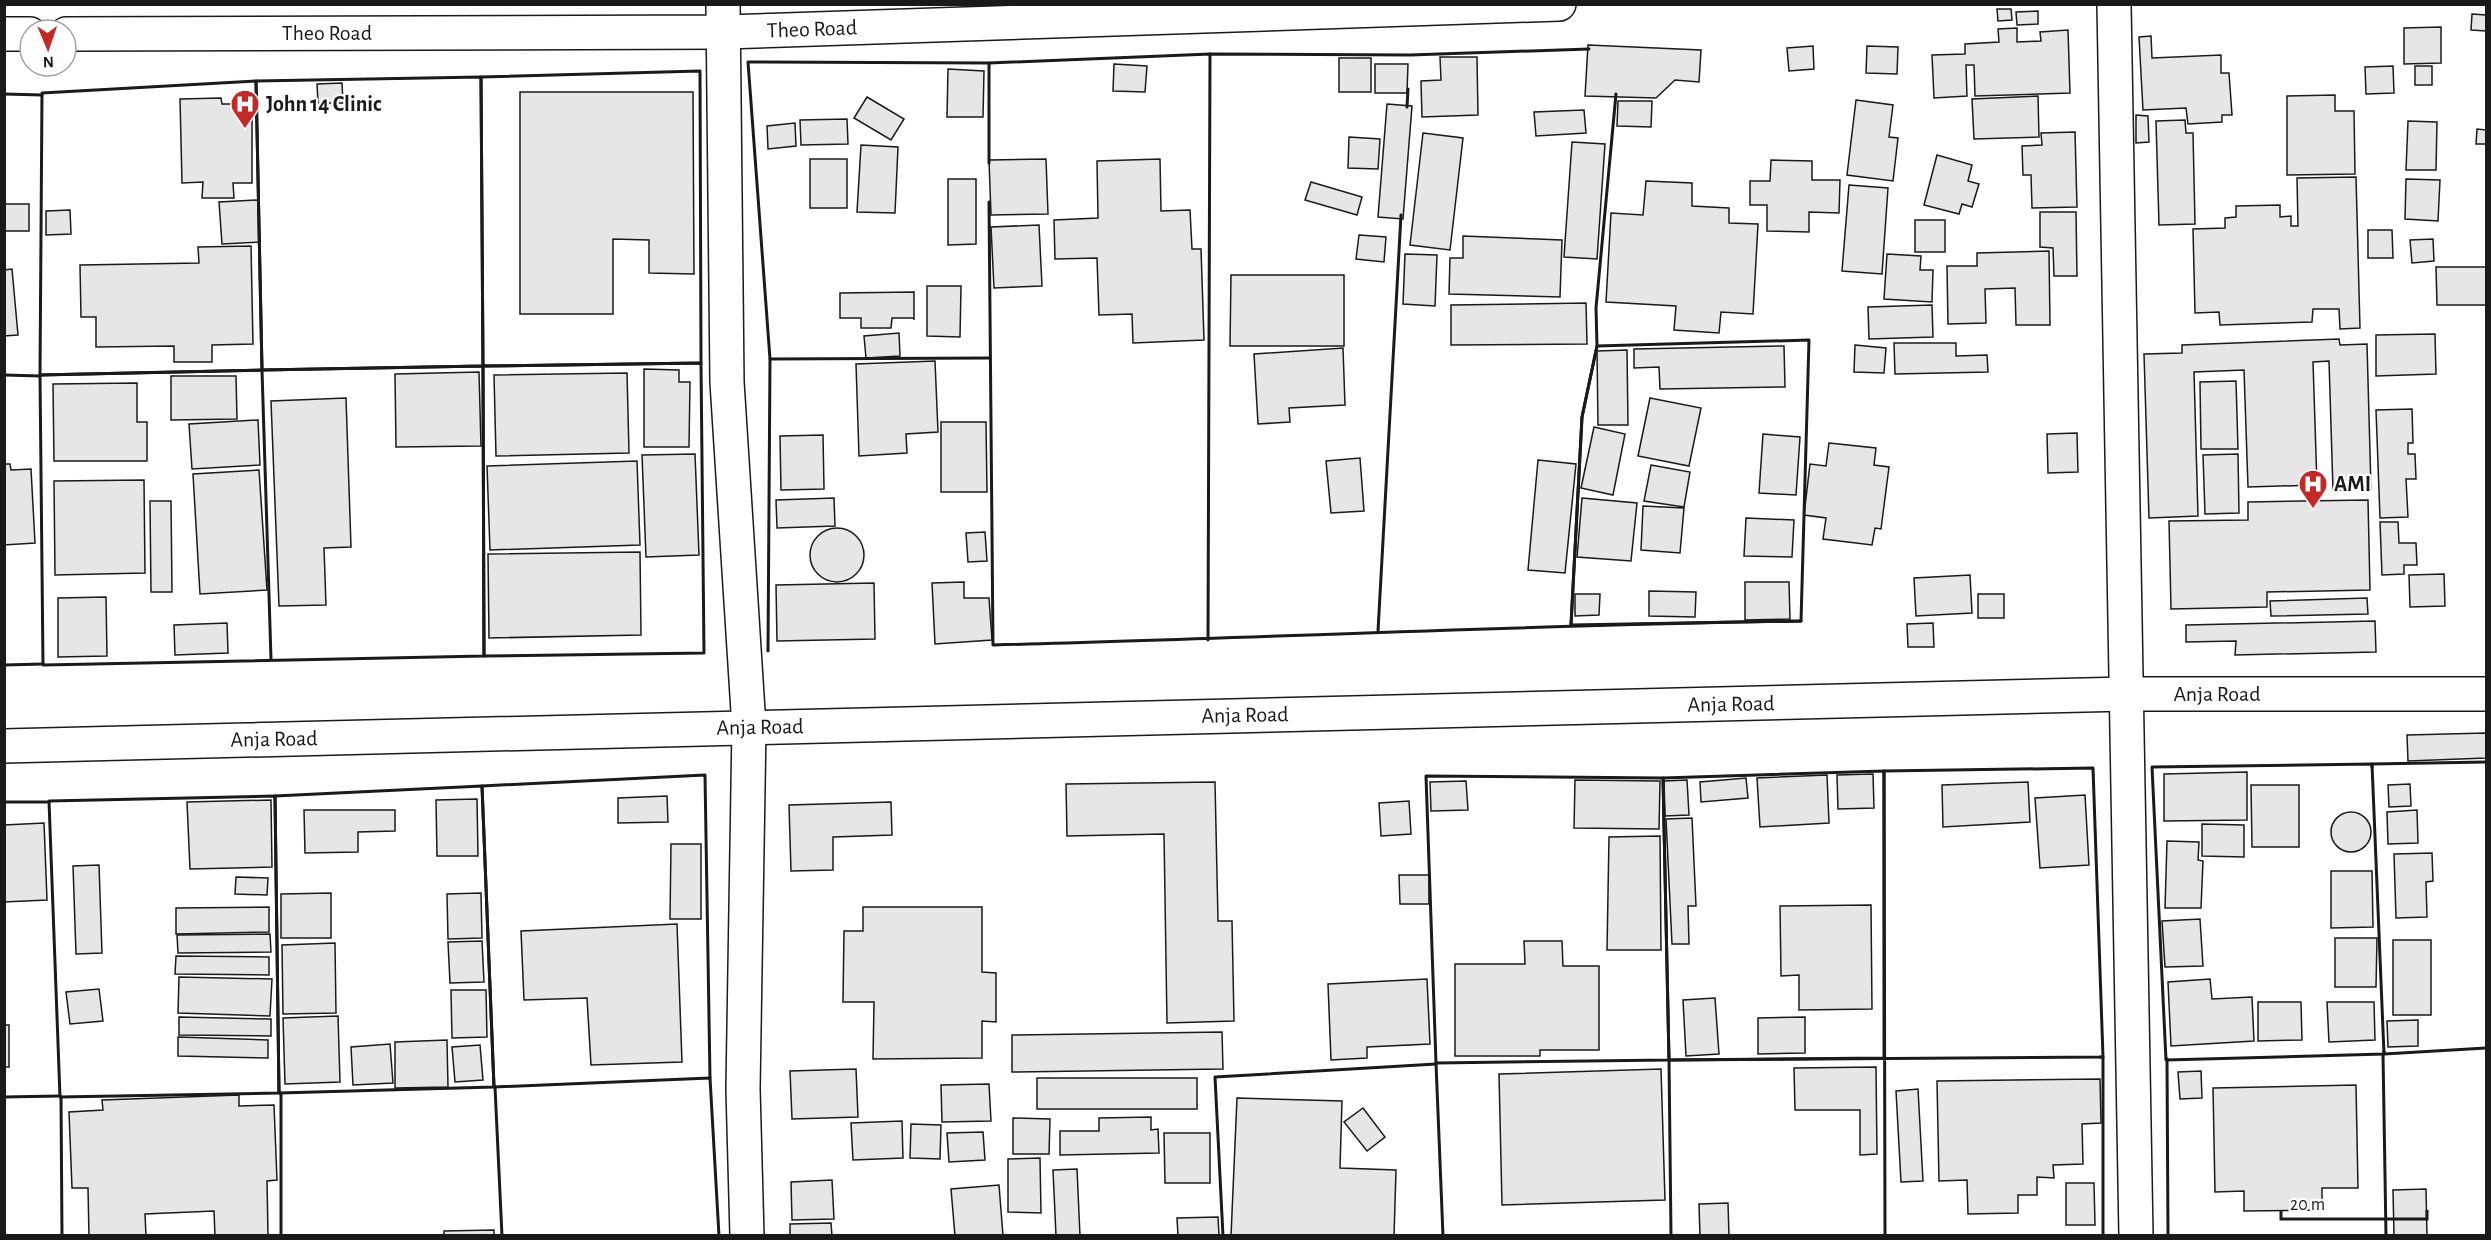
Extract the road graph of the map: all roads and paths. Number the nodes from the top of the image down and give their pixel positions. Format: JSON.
{"nodes":[{"id":1,"x":1559,"y":4,"type":"edge"},
{"id":2,"x":2114,"y":4,"type":"edge"},
{"id":3,"x":723,"y":18,"type":"edge"},
{"id":4,"x":78,"y":34,"type":"edge"},
{"id":5,"x":2127,"y":694,"type":"junction"},
{"id":6,"x":2487,"y":694,"type":"edge"},
{"id":7,"x":749,"y":727,"type":"junction"},
{"id":8,"x":4,"y":746,"type":"edge"},
{"id":9,"x":747,"y":1236,"type":"edge"},
{"id":10,"x":2136,"y":1236,"type":"edge"}],
"edges":[{"from":1,"to":3,"type":"street","name":"Theo Road"},
{"from":2,"to":5,"type":"street"},
{"from":3,"to":4,"type":"street","name":"Theo Road"},
{"from":3,"to":7,"type":"street"},
{"from":5,"to":6,"type":"street","name":"Anja Road"},
{"from":5,"to":7,"type":"street","name":"Anja Road"},
{"from":5,"to":10,"type":"street"},
{"from":7,"to":8,"type":"street","name":"Anja Road"},
{"from":7,"to":9,"type":"street"}]}
